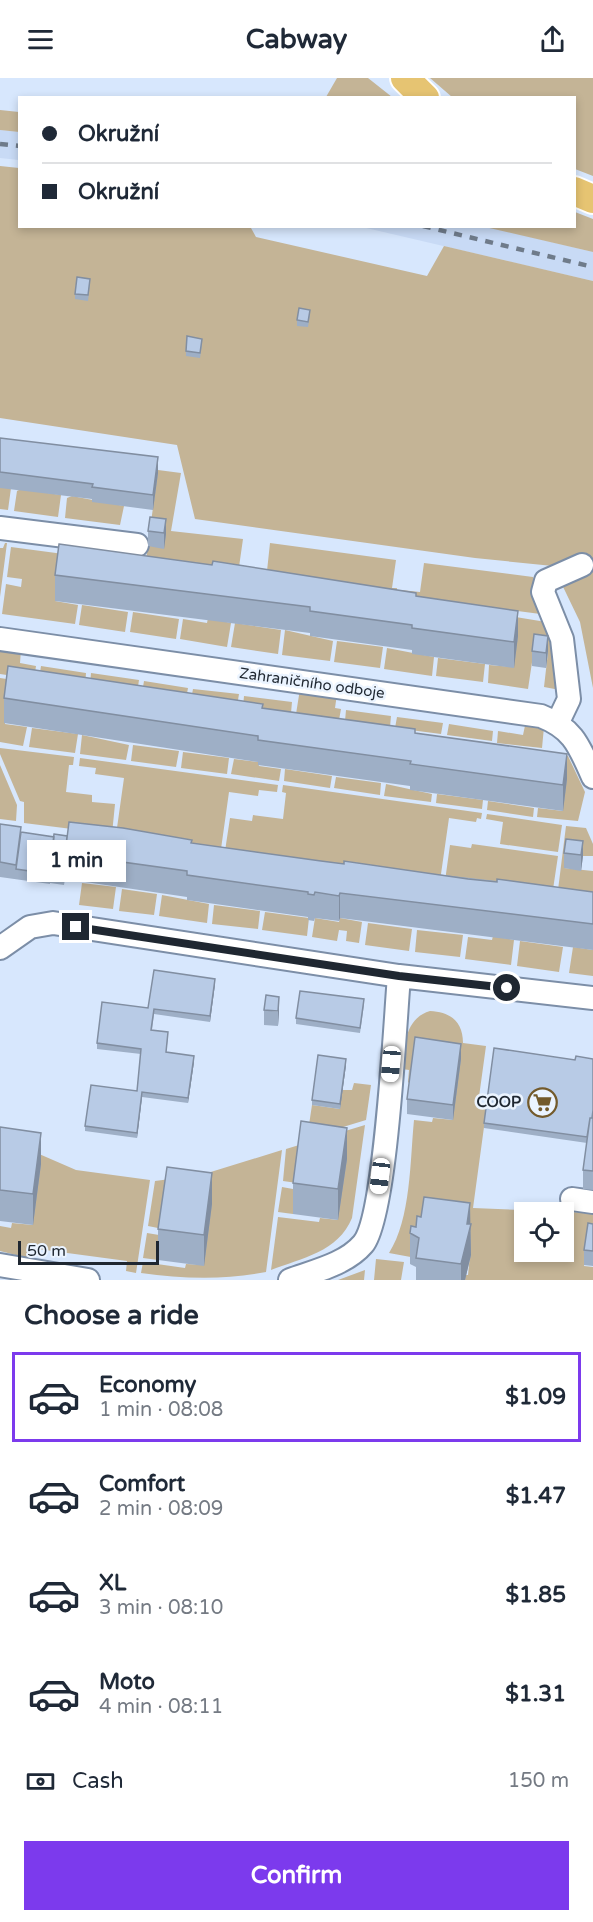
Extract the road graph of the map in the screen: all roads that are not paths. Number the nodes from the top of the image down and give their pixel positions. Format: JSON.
{"nodes":[{"id":1,"x":405,"y":78,"type":"edge"},
{"id":2,"x":423,"y":96,"type":"edge"},
{"id":3,"x":576,"y":192,"type":"edge"},
{"id":4,"x":593,"y":200,"type":"edge"},
{"id":5,"x":0,"y":528,"type":"edge"},
{"id":6,"x":137,"y":545,"type":"dead end"},
{"id":7,"x":582,"y":565,"type":"dead end"},
{"id":8,"x":0,"y":639,"type":"edge"},
{"id":9,"x":558,"y":722,"type":"junction"},
{"id":10,"x":593,"y":777,"type":"edge"},
{"id":11,"x":0,"y":948,"type":"edge"},
{"id":12,"x":399,"y":976,"type":"junction"},
{"id":13,"x":593,"y":999,"type":"edge"},
{"id":14,"x":0,"y":1265,"type":"edge"},
{"id":15,"x":88,"y":1280,"type":"edge"},
{"id":16,"x":290,"y":1280,"type":"edge"}],
"edges":[{"from":1,"to":2,"type":"main road"},
{"from":3,"to":4,"type":"main road"},
{"from":5,"to":6,"type":"street"},
{"from":7,"to":9,"type":"street"},
{"from":8,"to":9,"type":"street","name":"Zahraničního odboje"},
{"from":9,"to":10,"type":"street"},
{"from":11,"to":12,"type":"street"},
{"from":12,"to":13,"type":"street"},
{"from":12,"to":16,"type":"street"},
{"from":14,"to":15,"type":"street"}]}
